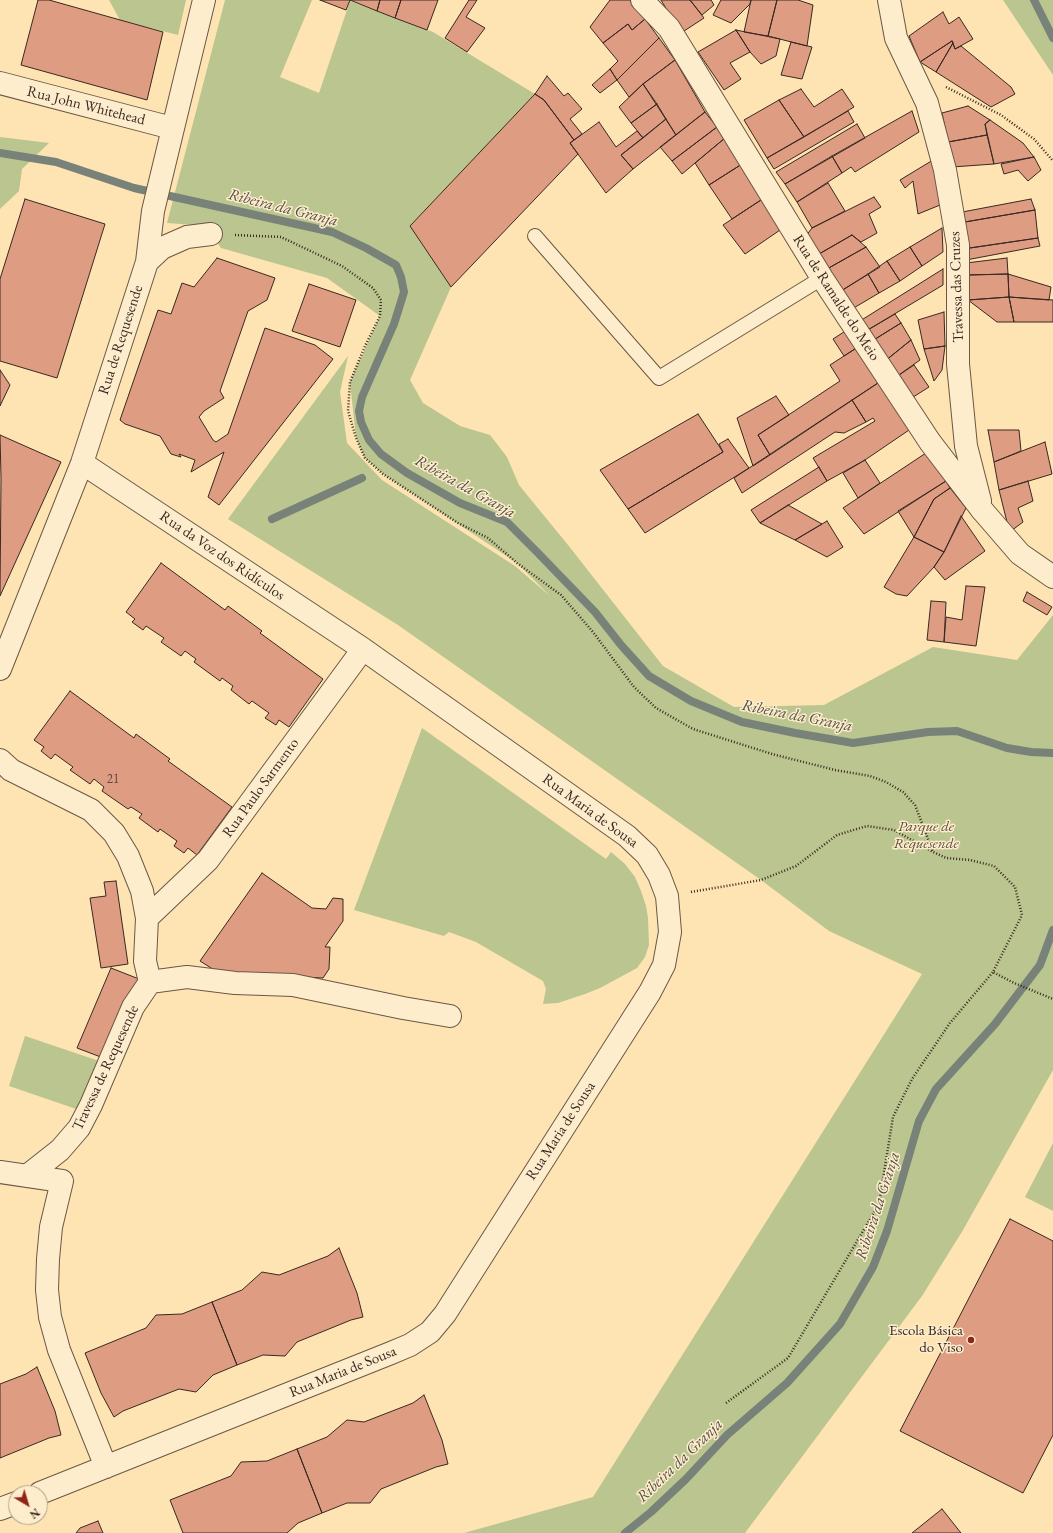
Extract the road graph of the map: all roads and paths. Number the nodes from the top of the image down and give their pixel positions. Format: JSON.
{"nodes":[{"id":1,"x":204,"y":0,"type":"edge"},
{"id":2,"x":642,"y":0,"type":"edge"},
{"id":3,"x":886,"y":1,"type":"edge"},
{"id":4,"x":914,"y":77,"type":"junction"},
{"id":5,"x":0,"y":83,"type":"edge"},
{"id":6,"x":172,"y":128,"type":"junction"},
{"id":7,"x":1053,"y":161,"type":"edge"},
{"id":8,"x":211,"y":234,"type":"joint"},
{"id":9,"x":535,"y":236,"type":"dead end"},
{"id":10,"x":147,"y":262,"type":"junction"},
{"id":11,"x":822,"y":278,"type":"junction"},
{"id":12,"x":82,"y":463,"type":"junction"},
{"id":13,"x":982,"y":510,"type":"junction"},
{"id":14,"x":1053,"y":577,"type":"edge"},
{"id":15,"x":362,"y":649,"type":"junction"},
{"id":16,"x":0,"y":669,"type":"edge"},
{"id":17,"x":0,"y":760,"type":"edge"},
{"id":18,"x":933,"y":852,"type":"junction"},
{"id":19,"x":666,"y":896,"type":"junction"},
{"id":20,"x":147,"y":918,"type":"junction"},
{"id":21,"x":993,"y":972,"type":"junction"},
{"id":22,"x":150,"y":982,"type":"junction"},
{"id":23,"x":1053,"y":999,"type":"edge"},
{"id":24,"x":450,"y":1016,"type":"dead end"},
{"id":25,"x":0,"y":1172,"type":"edge"},
{"id":26,"x":27,"y":1176,"type":"junction"},
{"id":27,"x":726,"y":1403,"type":"dead end"},
{"id":28,"x":106,"y":1467,"type":"junction"},
{"id":29,"x":48,"y":1491,"type":"edge"}],
"edges":[{"from":1,"to":6,"type":"street","name":"Rua de Requesende"},
{"from":2,"to":11,"type":"street","name":"Rua de Ramalde do Meio"},
{"from":3,"to":4,"type":"street","name":"Travessa das Cruzes"},
{"from":4,"to":7,"type":"path"},
{"from":4,"to":13,"type":"street","name":"Travessa das Cruzes"},
{"from":5,"to":6,"type":"street","name":"Rua John Whitehead"},
{"from":6,"to":10,"type":"street","name":"Rua de Requesende"},
{"from":8,"to":10,"type":"street"},
{"from":8,"to":18,"type":"path"},
{"from":9,"to":11,"type":"lane"},
{"from":10,"to":12,"type":"street","name":"Rua de Requesende"},
{"from":11,"to":13,"type":"street","name":"Rua de Ramalde do Meio"},
{"from":12,"to":15,"type":"street","name":"Rua da Voz dos Ridículos"},
{"from":12,"to":16,"type":"street","name":"Rua de Requesende"},
{"from":13,"to":14,"type":"street","name":"Rua de Ramalde do Meio"},
{"from":15,"to":19,"type":"street","name":"Rua Maria de Sousa"},
{"from":15,"to":20,"type":"street","name":"Rua Paulo Sarmento"},
{"from":17,"to":20,"type":"street"},
{"from":18,"to":19,"type":"path"},
{"from":18,"to":21,"type":"path"},
{"from":19,"to":28,"type":"street","name":"Rua Maria de Sousa"},
{"from":20,"to":22,"type":"street"},
{"from":21,"to":23,"type":"path"},
{"from":21,"to":27,"type":"path"},
{"from":22,"to":24,"type":"street"},
{"from":22,"to":26,"type":"street","name":"Travessa de Requesende"},
{"from":25,"to":26,"type":"street"},
{"from":26,"to":28,"type":"street"},
{"from":28,"to":29,"type":"street","name":"Rua Maria de Sousa"}]}
